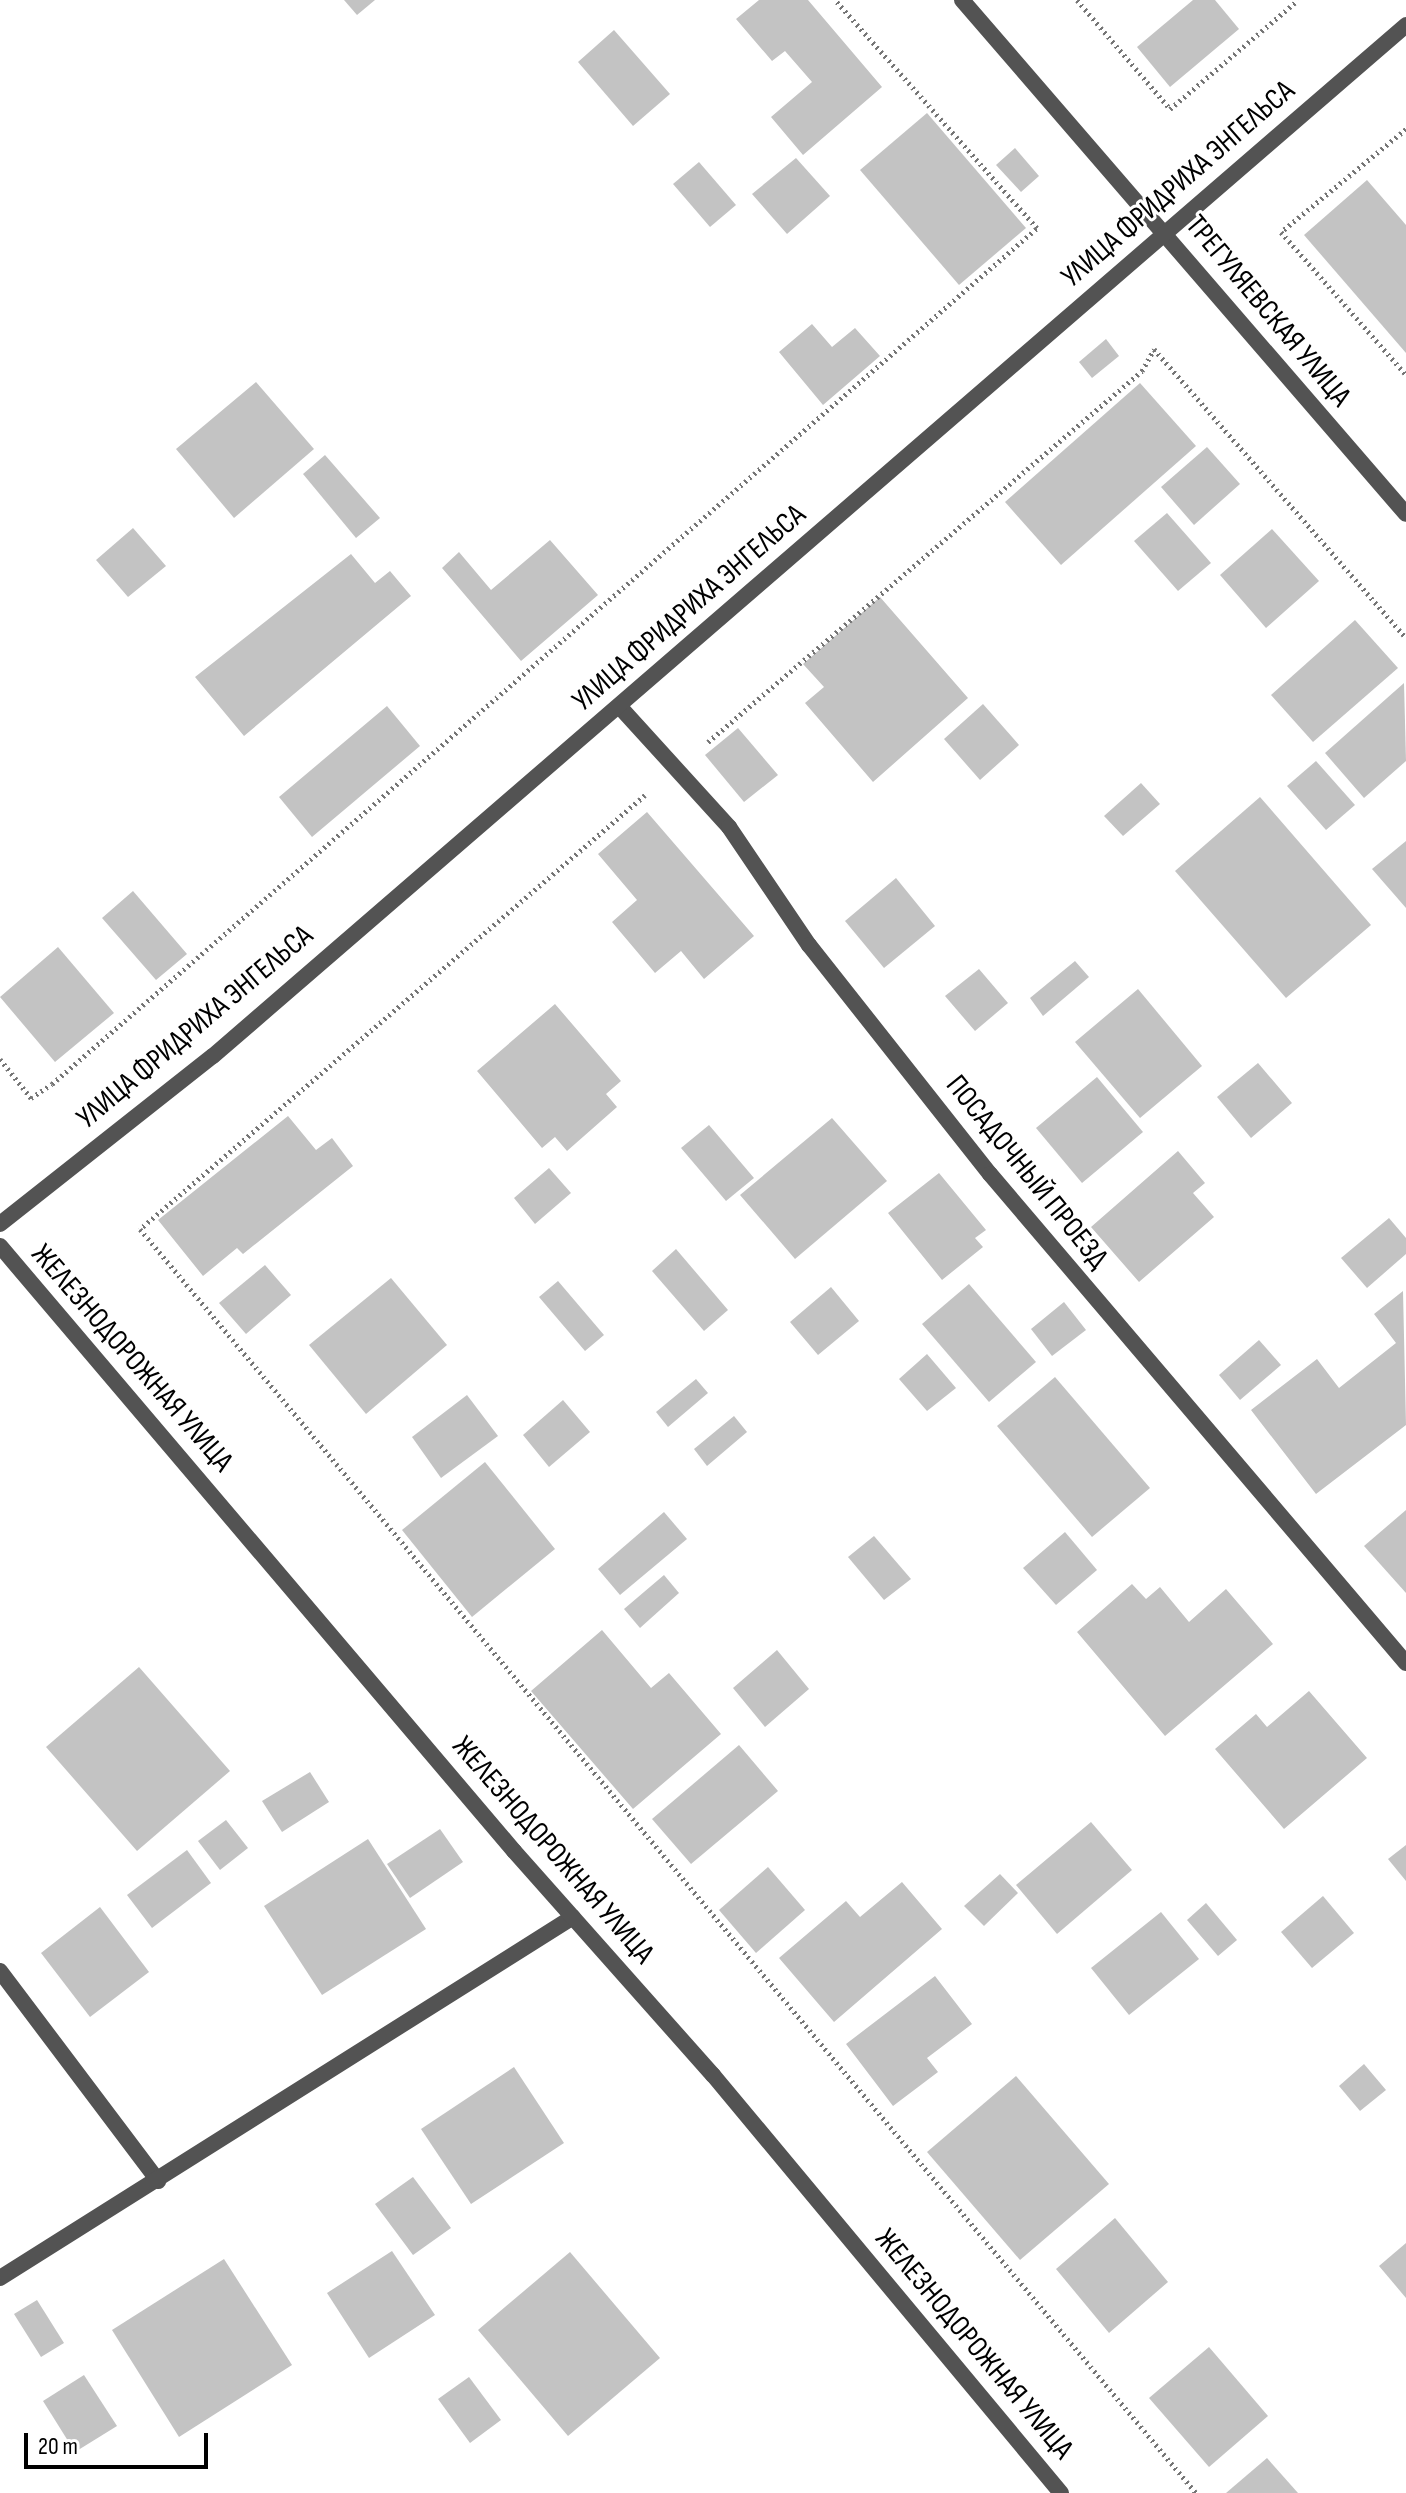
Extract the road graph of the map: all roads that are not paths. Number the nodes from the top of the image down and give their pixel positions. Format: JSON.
{"nodes":[{"id":1,"x":962,"y":0,"type":"edge"},
{"id":2,"x":1406,"y":25,"type":"edge"},
{"id":3,"x":1164,"y":231,"type":"junction"},
{"id":4,"x":1406,"y":514,"type":"edge"},
{"id":5,"x":619,"y":706,"type":"junction"},
{"id":6,"x":0,"y":1224,"type":"edge"},
{"id":7,"x":0,"y":1246,"type":"edge"},
{"id":8,"x":1406,"y":1663,"type":"edge"},
{"id":9,"x":573,"y":1917,"type":"junction"},
{"id":10,"x":0,"y":1971,"type":"edge"},
{"id":11,"x":158,"y":2181,"type":"junction"},
{"id":12,"x":0,"y":2278,"type":"edge"},
{"id":13,"x":1061,"y":2493,"type":"edge"}],
"edges":[{"from":1,"to":3,"type":"street","name":"ТРЕГУЛЯЕВСКАЯ УЛИЦА"},
{"from":2,"to":3,"type":"street","name":"УЛИЦА ФРИДРИХА ЭНГЕЛЬСА"},
{"from":3,"to":4,"type":"street","name":"ТРЕГУЛЯЕВСКАЯ УЛИЦА"},
{"from":3,"to":5,"type":"street","name":"УЛИЦА ФРИДРИХА ЭНГЕЛЬСА"},
{"from":5,"to":6,"type":"street","name":"УЛИЦА ФРИДРИХА ЭНГЕЛЬСА"},
{"from":5,"to":8,"type":"street","name":"ПОСАДОЧНЫЙ ПРОЕЗД"},
{"from":7,"to":9,"type":"street","name":"ЖЕЛЕЗНОДОРОЖНАЯ УЛИЦА"},
{"from":9,"to":11,"type":"street"},
{"from":9,"to":13,"type":"street","name":"ЖЕЛЕЗНОДОРОЖНАЯ УЛИЦА"},
{"from":10,"to":11,"type":"street"},
{"from":11,"to":12,"type":"street"}]}
